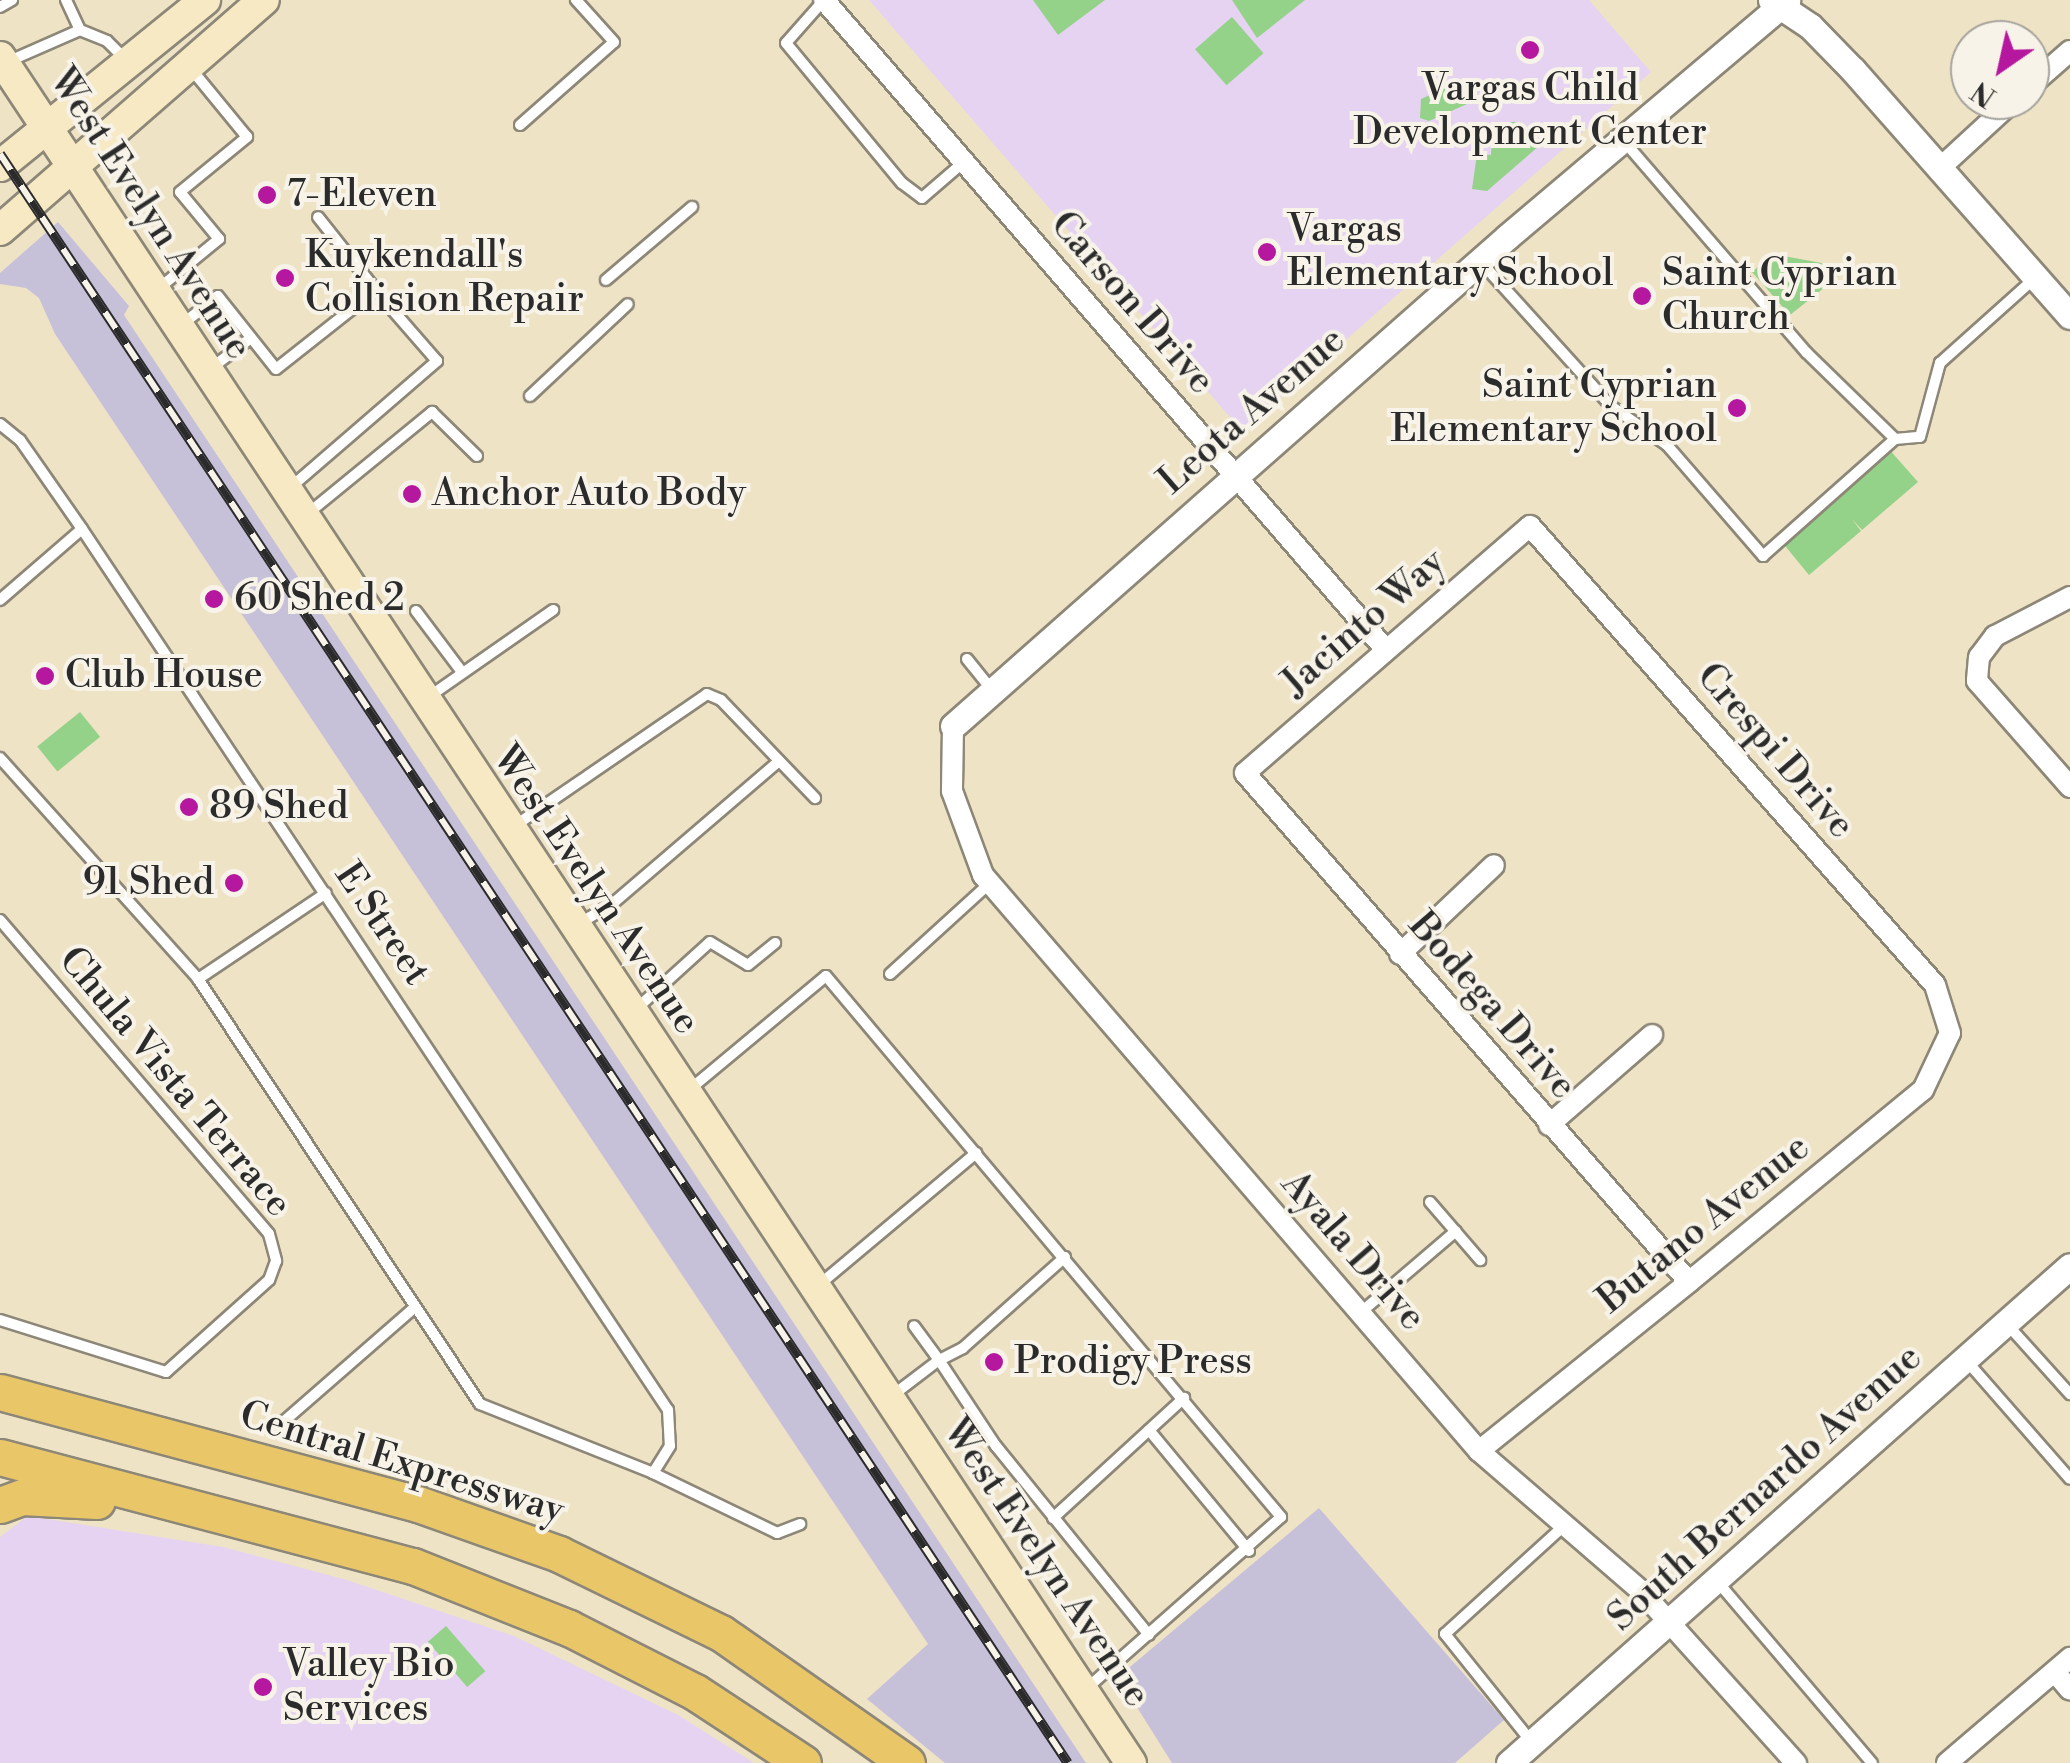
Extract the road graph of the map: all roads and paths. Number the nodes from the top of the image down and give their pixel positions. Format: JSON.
{"nodes":[{"id":1,"x":12,"y":0,"type":"edge"},
{"id":2,"x":66,"y":0,"type":"edge"},
{"id":3,"x":205,"y":0,"type":"edge"},
{"id":4,"x":264,"y":0,"type":"edge"},
{"id":5,"x":576,"y":0,"type":"edge"},
{"id":6,"x":824,"y":0,"type":"edge"},
{"id":7,"x":1779,"y":2,"type":"edge"},
{"id":8,"x":0,"y":6,"type":"edge"},
{"id":9,"x":80,"y":30,"type":"junction"},
{"id":10,"x":2070,"y":51,"type":"edge"},
{"id":11,"x":2,"y":60,"type":"edge"},
{"id":12,"x":128,"y":62,"type":"junction"},
{"id":13,"x":188,"y":65,"type":"junction"},
{"id":14,"x":2050,"y":68,"type":"edge"},
{"id":15,"x":1992,"y":120,"type":"edge"},
{"id":16,"x":520,"y":125,"type":"dead end"},
{"id":17,"x":46,"y":126,"type":"junction"},
{"id":18,"x":1622,"y":140,"type":"junction"},
{"id":19,"x":965,"y":161,"type":"junction"},
{"id":20,"x":0,"y":166,"type":"edge"},
{"id":21,"x":71,"y":167,"type":"junction"},
{"id":22,"x":1940,"y":168,"type":"junction"},
{"id":23,"x":692,"y":207,"type":"dead end"},
{"id":24,"x":318,"y":217,"type":"dead end"},
{"id":25,"x":0,"y":230,"type":"edge"},
{"id":26,"x":1480,"y":260,"type":"junction"},
{"id":27,"x":2036,"y":277,"type":"junction"},
{"id":28,"x":606,"y":280,"type":"dead end"},
{"id":29,"x":153,"y":293,"type":"junction"},
{"id":30,"x":628,"y":304,"type":"dead end"},
{"id":31,"x":391,"y":308,"type":"dead end"},
{"id":32,"x":2070,"y":316,"type":"edge"},
{"id":33,"x":176,"y":328,"type":"junction"},
{"id":34,"x":252,"y":338,"type":"junction"},
{"id":35,"x":205,"y":372,"type":"junction"},
{"id":36,"x":530,"y":396,"type":"dead end"},
{"id":37,"x":0,"y":424,"type":"edge"},
{"id":38,"x":1895,"y":439,"type":"junction"},
{"id":39,"x":477,"y":456,"type":"dead end"},
{"id":40,"x":1234,"y":476,"type":"junction"},
{"id":41,"x":284,"y":493,"type":"junction"},
{"id":42,"x":301,"y":519,"type":"junction"},
{"id":43,"x":1530,"y":526,"type":"joint"},
{"id":44,"x":82,"y":529,"type":"junction"},
{"id":45,"x":2070,"y":596,"type":"edge"},
{"id":46,"x":0,"y":600,"type":"edge"},
{"id":47,"x":553,"y":610,"type":"dead end"},
{"id":48,"x":416,"y":611,"type":"dead end"},
{"id":49,"x":1386,"y":650,"type":"junction"},
{"id":50,"x":967,"y":659,"type":"dead end"},
{"id":51,"x":462,"y":672,"type":"junction"},
{"id":52,"x":993,"y":692,"type":"junction"},
{"id":53,"x":422,"y":701,"type":"junction"},
{"id":54,"x":953,"y":726,"type":"joint"},
{"id":55,"x":0,"y":758,"type":"edge"},
{"id":56,"x":779,"y":761,"type":"junction"},
{"id":57,"x":1245,"y":773,"type":"joint"},
{"id":58,"x":2070,"y":788,"type":"edge"},
{"id":59,"x":815,"y":798,"type":"dead end"},
{"id":60,"x":508,"y":830,"type":"junction"},
{"id":61,"x":1494,"y":865,"type":"dead end"},
{"id":62,"x":990,"y":883,"type":"junction"},
{"id":63,"x":326,"y":893,"type":"junction"},
{"id":64,"x":0,"y":920,"type":"edge"},
{"id":65,"x":573,"y":927,"type":"junction"},
{"id":66,"x":775,"y":944,"type":"dead end"},
{"id":67,"x":1400,"y":954,"type":"junction"},
{"id":68,"x":890,"y":974,"type":"dead end"},
{"id":69,"x":198,"y":979,"type":"junction"},
{"id":70,"x":630,"y":1014,"type":"junction"},
{"id":71,"x":1950,"y":1033,"type":"joint"},
{"id":72,"x":1652,"y":1035,"type":"dead end"},
{"id":73,"x":684,"y":1094,"type":"junction"},
{"id":74,"x":1549,"y":1126,"type":"junction"},
{"id":75,"x":976,"y":1153,"type":"junction"},
{"id":76,"x":1430,"y":1202,"type":"dead end"},
{"id":77,"x":1456,"y":1231,"type":"junction"},
{"id":78,"x":1065,"y":1257,"type":"junction"},
{"id":79,"x":1480,"y":1260,"type":"dead end"},
{"id":80,"x":2070,"y":1266,"type":"edge"},
{"id":81,"x":1689,"y":1282,"type":"junction"},
{"id":82,"x":814,"y":1289,"type":"junction"},
{"id":83,"x":414,"y":1308,"type":"junction"},
{"id":84,"x":1360,"y":1313,"type":"junction"},
{"id":85,"x":0,"y":1320,"type":"edge"},
{"id":86,"x":2006,"y":1322,"type":"junction"},
{"id":87,"x":914,"y":1326,"type":"dead end"},
{"id":88,"x":1964,"y":1358,"type":"junction"},
{"id":89,"x":938,"y":1360,"type":"junction"},
{"id":90,"x":0,"y":1370,"type":"edge"},
{"id":91,"x":0,"y":1392,"type":"edge"},
{"id":92,"x":2070,"y":1394,"type":"edge"},
{"id":93,"x":1184,"y":1398,"type":"junction"},
{"id":94,"x":888,"y":1399,"type":"junction"},
{"id":95,"x":108,"y":1421,"type":"junction"},
{"id":96,"x":282,"y":1423,"type":"dead end"},
{"id":97,"x":1149,"y":1430,"type":"junction"},
{"id":98,"x":1479,"y":1451,"type":"junction"},
{"id":99,"x":0,"y":1457,"type":"edge"},
{"id":100,"x":653,"y":1472,"type":"junction"},
{"id":101,"x":2070,"y":1479,"type":"edge"},
{"id":102,"x":0,"y":1505,"type":"edge"},
{"id":103,"x":189,"y":1509,"type":"junction"},
{"id":104,"x":1053,"y":1518,"type":"junction"},
{"id":105,"x":1568,"y":1522,"type":"junction"},
{"id":106,"x":800,"y":1524,"type":"dead end"},
{"id":107,"x":1249,"y":1551,"type":"junction"},
{"id":108,"x":1716,"y":1580,"type":"junction"},
{"id":109,"x":1673,"y":1623,"type":"junction"},
{"id":110,"x":1149,"y":1636,"type":"junction"},
{"id":111,"x":2062,"y":1666,"type":"edge"},
{"id":112,"x":2070,"y":1690,"type":"edge"},
{"id":113,"x":1083,"y":1691,"type":"junction"},
{"id":114,"x":1532,"y":1743,"type":"junction"},
{"id":115,"x":804,"y":1763,"type":"edge"},
{"id":116,"x":907,"y":1763,"type":"edge"},
{"id":117,"x":1131,"y":1763,"type":"edge"},
{"id":118,"x":1508,"y":1763,"type":"edge"},
{"id":119,"x":1796,"y":1763,"type":"edge"},
{"id":120,"x":1872,"y":1763,"type":"edge"},
{"id":121,"x":1947,"y":1763,"type":"edge"}],
"edges":[{"from":1,"to":8,"type":"lane"},
{"from":2,"to":9,"type":"lane"},
{"from":3,"to":12,"type":"main road"},
{"from":4,"to":13,"type":"main road"},
{"from":5,"to":16,"type":"lane"},
{"from":6,"to":19,"type":"street","name":"Carson Drive"},
{"from":6,"to":19,"type":"lane"},
{"from":7,"to":18,"type":"street","name":"Leota Avenue"},
{"from":7,"to":22,"type":"street"},
{"from":9,"to":11,"type":"lane"},
{"from":9,"to":12,"type":"lane"},
{"from":10,"to":14,"type":"street"},
{"from":11,"to":17,"type":"main road","name":"West Evelyn Avenue"},
{"from":12,"to":17,"type":"main road"},
{"from":13,"to":21,"type":"main road"},
{"from":13,"to":29,"type":"lane"},
{"from":15,"to":22,"type":"street"},
{"from":17,"to":20,"type":"main road"},
{"from":17,"to":21,"type":"main road","name":"West Evelyn Avenue"},
{"from":18,"to":26,"type":"street","name":"Leota Avenue"},
{"from":18,"to":38,"type":"lane"},
{"from":19,"to":40,"type":"street","name":"Carson Drive"},
{"from":21,"to":25,"type":"main road"},
{"from":21,"to":29,"type":"main road","name":"West Evelyn Avenue"},
{"from":22,"to":27,"type":"street"},
{"from":23,"to":28,"type":"lane"},
{"from":24,"to":34,"type":"lane"},
{"from":26,"to":38,"type":"lane"},
{"from":26,"to":40,"type":"street","name":"Leota Avenue"},
{"from":27,"to":32,"type":"street"},
{"from":27,"to":38,"type":"lane"},
{"from":29,"to":33,"type":"main road","name":"West Evelyn Avenue"},
{"from":30,"to":36,"type":"lane"},
{"from":31,"to":41,"type":"lane"},
{"from":33,"to":34,"type":"lane"},
{"from":33,"to":35,"type":"main road","name":"West Evelyn Avenue"},
{"from":34,"to":35,"type":"lane"},
{"from":35,"to":41,"type":"main road","name":"West Evelyn Avenue"},
{"from":37,"to":44,"type":"lane","name":"E Street"},
{"from":39,"to":42,"type":"lane"},
{"from":40,"to":49,"type":"street","name":"Carson Drive"},
{"from":40,"to":52,"type":"street","name":"Leota Avenue"},
{"from":41,"to":42,"type":"main road","name":"West Evelyn Avenue"},
{"from":42,"to":53,"type":"main road","name":"West Evelyn Avenue"},
{"from":43,"to":49,"type":"street","name":"Jacinto Way"},
{"from":43,"to":71,"type":"street","name":"Crespi Drive"},
{"from":44,"to":46,"type":"lane"},
{"from":44,"to":63,"type":"lane","name":"E Street"},
{"from":45,"to":58,"type":"street"},
{"from":47,"to":51,"type":"lane"},
{"from":48,"to":51,"type":"lane"},
{"from":49,"to":57,"type":"street","name":"Jacinto Way"},
{"from":50,"to":52,"type":"lane"},
{"from":51,"to":53,"type":"lane"},
{"from":52,"to":54,"type":"street","name":"Leota Avenue"},
{"from":53,"to":60,"type":"main road","name":"West Evelyn Avenue"},
{"from":54,"to":62,"type":"street","name":"Ayala Drive"},
{"from":55,"to":69,"type":"lane"},
{"from":56,"to":59,"type":"lane"},
{"from":56,"to":60,"type":"lane"},
{"from":56,"to":65,"type":"lane"},
{"from":57,"to":67,"type":"street","name":"Bodega Drive"},
{"from":60,"to":65,"type":"main road","name":"West Evelyn Avenue"},
{"from":61,"to":67,"type":"street"},
{"from":62,"to":68,"type":"lane"},
{"from":62,"to":84,"type":"street","name":"Ayala Drive"},
{"from":63,"to":69,"type":"lane"},
{"from":63,"to":100,"type":"lane","name":"E Street"},
{"from":64,"to":85,"type":"lane","name":"Chula Vista Terrace"},
{"from":65,"to":70,"type":"main road","name":"West Evelyn Avenue"},
{"from":66,"to":70,"type":"lane"},
{"from":67,"to":74,"type":"street","name":"Bodega Drive"},
{"from":69,"to":83,"type":"lane"},
{"from":70,"to":73,"type":"main road","name":"West Evelyn Avenue"},
{"from":71,"to":81,"type":"street","name":"Butano Avenue"},
{"from":72,"to":74,"type":"street"},
{"from":73,"to":75,"type":"lane"},
{"from":73,"to":82,"type":"main road","name":"West Evelyn Avenue"},
{"from":74,"to":81,"type":"street","name":"Bodega Drive"},
{"from":75,"to":78,"type":"lane"},
{"from":75,"to":82,"type":"lane"},
{"from":76,"to":77,"type":"lane"},
{"from":77,"to":79,"type":"lane"},
{"from":77,"to":84,"type":"lane"},
{"from":78,"to":89,"type":"lane"},
{"from":78,"to":93,"type":"lane"},
{"from":80,"to":86,"type":"street","name":"South Bernardo Avenue"},
{"from":81,"to":98,"type":"street","name":"Butano Avenue"},
{"from":82,"to":94,"type":"main road","name":"West Evelyn Avenue"},
{"from":83,"to":96,"type":"lane"},
{"from":83,"to":100,"type":"lane"},
{"from":84,"to":98,"type":"street","name":"Ayala Drive"},
{"from":86,"to":88,"type":"street","name":"South Bernardo Avenue"},
{"from":86,"to":92,"type":"lane"},
{"from":87,"to":89,"type":"lane"},
{"from":88,"to":101,"type":"lane"},
{"from":88,"to":108,"type":"street","name":"South Bernardo Avenue"},
{"from":89,"to":94,"type":"lane"},
{"from":89,"to":104,"type":"lane"},
{"from":90,"to":95,"type":"highway"},
{"from":91,"to":95,"type":"highway","name":"Central Expressway"},
{"from":93,"to":97,"type":"lane"},
{"from":93,"to":107,"type":"lane"},
{"from":94,"to":113,"type":"main road","name":"West Evelyn Avenue"},
{"from":95,"to":116,"type":"highway","name":"Central Expressway"},
{"from":97,"to":104,"type":"lane"},
{"from":97,"to":107,"type":"lane"},
{"from":98,"to":105,"type":"street","name":"Ayala Drive"},
{"from":99,"to":103,"type":"highway"},
{"from":100,"to":106,"type":"lane"},
{"from":102,"to":103,"type":"highway"},
{"from":103,"to":115,"type":"highway"},
{"from":104,"to":110,"type":"lane"},
{"from":105,"to":109,"type":"street","name":"Ayala Drive"},
{"from":105,"to":114,"type":"lane"},
{"from":107,"to":110,"type":"lane"},
{"from":108,"to":109,"type":"street","name":"South Bernardo Avenue"},
{"from":108,"to":120,"type":"lane"},
{"from":109,"to":114,"type":"street","name":"South Bernardo Avenue"},
{"from":109,"to":119,"type":"street","name":"Ayala Drive"},
{"from":110,"to":113,"type":"lane"},
{"from":111,"to":112,"type":"street"},
{"from":111,"to":121,"type":"street"},
{"from":113,"to":117,"type":"main road","name":"West Evelyn Avenue"},
{"from":114,"to":118,"type":"street","name":"South Bernardo Avenue"}]}
